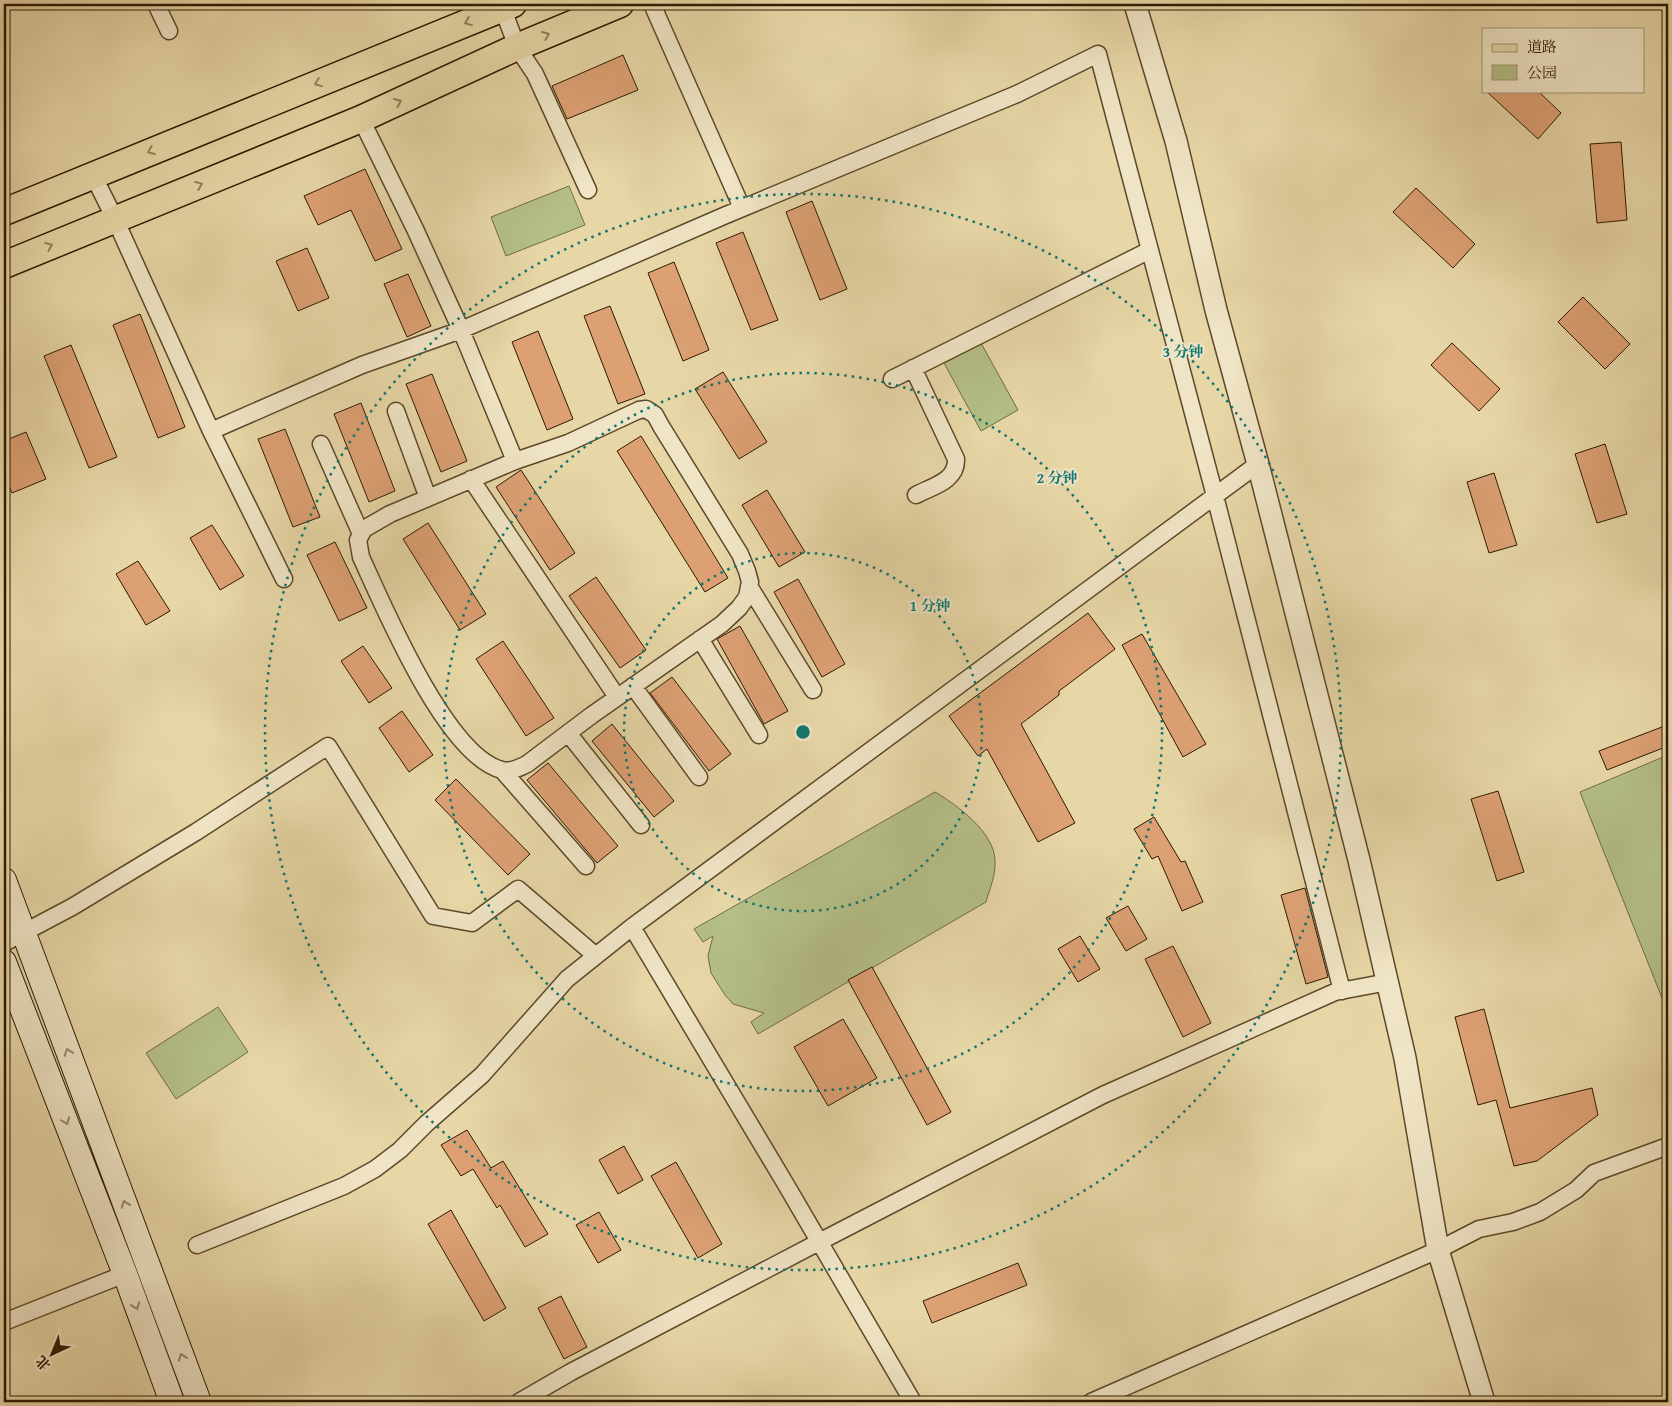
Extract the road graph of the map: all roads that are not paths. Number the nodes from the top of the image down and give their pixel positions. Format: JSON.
{"nodes":[{"id":1,"x":156,"y":4,"type":"edge"},
{"id":2,"x":620,"y":4,"type":"edge"},
{"id":3,"x":652,"y":4,"type":"edge"},
{"id":4,"x":1135,"y":4,"type":"edge"},
{"id":5,"x":505,"y":5,"type":"edge"},
{"id":6,"x":169,"y":31,"type":"dead end"},
{"id":7,"x":518,"y":47,"type":"junction"},
{"id":8,"x":361,"y":119,"type":"junction"},
{"id":9,"x":93,"y":175,"type":"junction"},
{"id":10,"x":588,"y":190,"type":"dead end"},
{"id":11,"x":742,"y":208,"type":"junction"},
{"id":12,"x":4,"y":212,"type":"edge"},
{"id":13,"x":115,"y":219,"type":"junction"},
{"id":14,"x":1150,"y":250,"type":"junction"},
{"id":15,"x":4,"y":265,"type":"edge"},
{"id":16,"x":461,"y":330,"type":"junction"},
{"id":17,"x":913,"y":368,"type":"junction"},
{"id":18,"x":892,"y":379,"type":"dead end"},
{"id":19,"x":396,"y":411,"type":"dead end"},
{"id":20,"x":211,"y":431,"type":"junction"},
{"id":21,"x":321,"y":444,"type":"dead end"},
{"id":22,"x":515,"y":461,"type":"junction"},
{"id":23,"x":1258,"y":464,"type":"junction"},
{"id":24,"x":471,"y":479,"type":"junction"},
{"id":25,"x":916,"y":495,"type":"dead end"},
{"id":26,"x":1215,"y":496,"type":"junction"},
{"id":27,"x":428,"y":498,"type":"junction"},
{"id":28,"x":361,"y":534,"type":"junction"},
{"id":29,"x":284,"y":579,"type":"dead end"},
{"id":30,"x":749,"y":586,"type":"junction"},
{"id":31,"x":700,"y":639,"type":"junction"},
{"id":32,"x":633,"y":686,"type":"junction"},
{"id":33,"x":813,"y":690,"type":"dead end"},
{"id":34,"x":617,"y":697,"type":"junction"},
{"id":35,"x":568,"y":733,"type":"junction"},
{"id":36,"x":758,"y":734,"type":"dead end"},
{"id":37,"x":502,"y":770,"type":"junction"},
{"id":38,"x":699,"y":777,"type":"dead end"},
{"id":39,"x":641,"y":825,"type":"dead end"},
{"id":40,"x":586,"y":866,"type":"dead end"},
{"id":41,"x":4,"y":880,"type":"edge"},
{"id":42,"x":632,"y":927,"type":"junction"},
{"id":43,"x":14,"y":938,"type":"edge"},
{"id":44,"x":596,"y":956,"type":"junction"},
{"id":45,"x":5,"y":967,"type":"edge"},
{"id":46,"x":1388,"y":982,"type":"junction"},
{"id":47,"x":1342,"y":991,"type":"junction"},
{"id":48,"x":1668,"y":1146,"type":"edge"},
{"id":49,"x":819,"y":1242,"type":"junction"},
{"id":50,"x":198,"y":1245,"type":"dead end"},
{"id":51,"x":1438,"y":1250,"type":"junction"},
{"id":52,"x":125,"y":1274,"type":"junction"},
{"id":53,"x":4,"y":1322,"type":"edge"},
{"id":54,"x":172,"y":1402,"type":"edge"},
{"id":55,"x":199,"y":1402,"type":"edge"},
{"id":56,"x":519,"y":1402,"type":"edge"},
{"id":57,"x":913,"y":1402,"type":"edge"},
{"id":58,"x":1091,"y":1402,"type":"edge"},
{"id":59,"x":1484,"y":1402,"type":"edge"}],
"edges":[{"from":1,"to":6,"type":"street"},
{"from":7,"to":2,"type":"main road","one_way":true},
{"from":3,"to":11,"type":"street"},
{"from":4,"to":23,"type":"street"},
{"from":5,"to":7,"type":"street"},
{"from":5,"to":9,"type":"main road","one_way":true},
{"from":8,"to":7,"type":"main road","one_way":true},
{"from":7,"to":10,"type":"street"},
{"from":13,"to":8,"type":"main road","one_way":true},
{"from":8,"to":16,"type":"street"},
{"from":9,"to":12,"type":"main road"},
{"from":9,"to":13,"type":"street"},
{"from":11,"to":14,"type":"street"},
{"from":11,"to":16,"type":"street"},
{"from":15,"to":13,"type":"main road","one_way":true},
{"from":13,"to":20,"type":"street"},
{"from":14,"to":17,"type":"street"},
{"from":14,"to":26,"type":"street"},
{"from":16,"to":20,"type":"street"},
{"from":16,"to":22,"type":"street"},
{"from":17,"to":18,"type":"street"},
{"from":17,"to":25,"type":"street"},
{"from":19,"to":27,"type":"street"},
{"from":20,"to":29,"type":"street"},
{"from":21,"to":28,"type":"street"},
{"from":22,"to":24,"type":"street"},
{"from":22,"to":30,"type":"street"},
{"from":23,"to":26,"type":"street"},
{"from":23,"to":46,"type":"street"},
{"from":24,"to":27,"type":"street"},
{"from":24,"to":34,"type":"street"},
{"from":26,"to":42,"type":"street"},
{"from":26,"to":47,"type":"street"},
{"from":27,"to":28,"type":"street"},
{"from":28,"to":37,"type":"street"},
{"from":30,"to":31,"type":"street"},
{"from":30,"to":33,"type":"street"},
{"from":31,"to":32,"type":"street"},
{"from":31,"to":36,"type":"street"},
{"from":32,"to":34,"type":"street"},
{"from":32,"to":38,"type":"street"},
{"from":34,"to":35,"type":"street"},
{"from":35,"to":37,"type":"street"},
{"from":35,"to":39,"type":"street"},
{"from":37,"to":40,"type":"street"},
{"from":41,"to":43,"type":"main road"},
{"from":42,"to":44,"type":"street"},
{"from":42,"to":49,"type":"street"},
{"from":43,"to":44,"type":"street"},
{"from":55,"to":43,"type":"main road","one_way":true},
{"from":44,"to":50,"type":"street"},
{"from":45,"to":52,"type":"main road","one_way":true},
{"from":46,"to":47,"type":"street"},
{"from":46,"to":51,"type":"street"},
{"from":47,"to":49,"type":"street"},
{"from":48,"to":51,"type":"street"},
{"from":49,"to":56,"type":"street"},
{"from":49,"to":57,"type":"street"},
{"from":51,"to":58,"type":"street"},
{"from":51,"to":59,"type":"street"},
{"from":52,"to":53,"type":"street"},
{"from":52,"to":54,"type":"main road","one_way":true}]}
